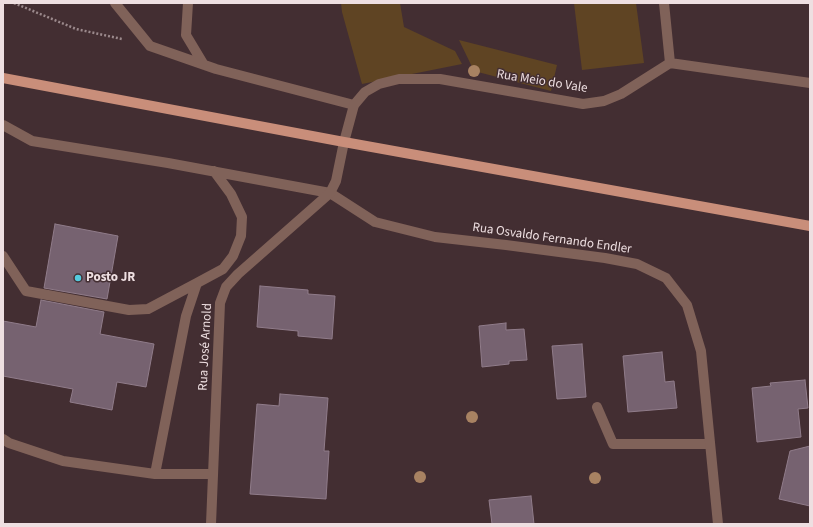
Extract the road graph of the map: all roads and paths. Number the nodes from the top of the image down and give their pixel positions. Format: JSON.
{"nodes":[{"id":1,"x":14,"y":3,"type":"edge"},
{"id":2,"x":115,"y":3,"type":"edge"},
{"id":3,"x":188,"y":3,"type":"edge"},
{"id":4,"x":664,"y":3,"type":"edge"},
{"id":5,"x":150,"y":46,"type":"junction"},
{"id":6,"x":670,"y":63,"type":"junction"},
{"id":7,"x":204,"y":65,"type":"junction"},
{"id":8,"x":3,"y":78,"type":"edge"},
{"id":9,"x":810,"y":83,"type":"edge"},
{"id":10,"x":354,"y":105,"type":"junction"},
{"id":11,"x":3,"y":125,"type":"edge"},
{"id":12,"x":344,"y":142,"type":"junction"},
{"id":13,"x":214,"y":171,"type":"junction"},
{"id":14,"x":330,"y":194,"type":"junction"},
{"id":15,"x":810,"y":226,"type":"edge"},
{"id":16,"x":3,"y":256,"type":"edge"},
{"id":17,"x":197,"y":283,"type":"junction"},
{"id":18,"x":597,"y":407,"type":"dead end"},
{"id":19,"x":3,"y":439,"type":"edge"},
{"id":20,"x":710,"y":444,"type":"junction"},
{"id":21,"x":155,"y":474,"type":"junction"},
{"id":22,"x":213,"y":474,"type":"junction"},
{"id":23,"x":211,"y":524,"type":"edge"},
{"id":24,"x":718,"y":524,"type":"edge"}],
"edges":[{"from":1,"to":5,"type":"path"},
{"from":2,"to":5,"type":"street"},
{"from":3,"to":7,"type":"street"},
{"from":4,"to":6,"type":"street"},
{"from":5,"to":7,"type":"street"},
{"from":6,"to":9,"type":"street"},
{"from":6,"to":10,"type":"street","name":"Rua Meio do Vale"},
{"from":7,"to":10,"type":"street"},
{"from":8,"to":12,"type":"main road"},
{"from":10,"to":12,"type":"street","name":"Rua Meio do Vale"},
{"from":11,"to":13,"type":"street"},
{"from":12,"to":14,"type":"street","name":"Rua Meio do Vale"},
{"from":12,"to":15,"type":"main road"},
{"from":13,"to":14,"type":"street"},
{"from":13,"to":17,"type":"street"},
{"from":14,"to":20,"type":"street","name":"Rua Osvaldo Fernando Endler"},
{"from":14,"to":22,"type":"street","name":"Rua José Arnold"},
{"from":16,"to":17,"type":"street"},
{"from":17,"to":21,"type":"street"},
{"from":18,"to":20,"type":"street"},
{"from":19,"to":21,"type":"street"},
{"from":20,"to":24,"type":"street","name":"Rua Osvaldo Fernando Endler"},
{"from":21,"to":22,"type":"street"},
{"from":22,"to":23,"type":"street","name":"Rua José Arnold"}]}
